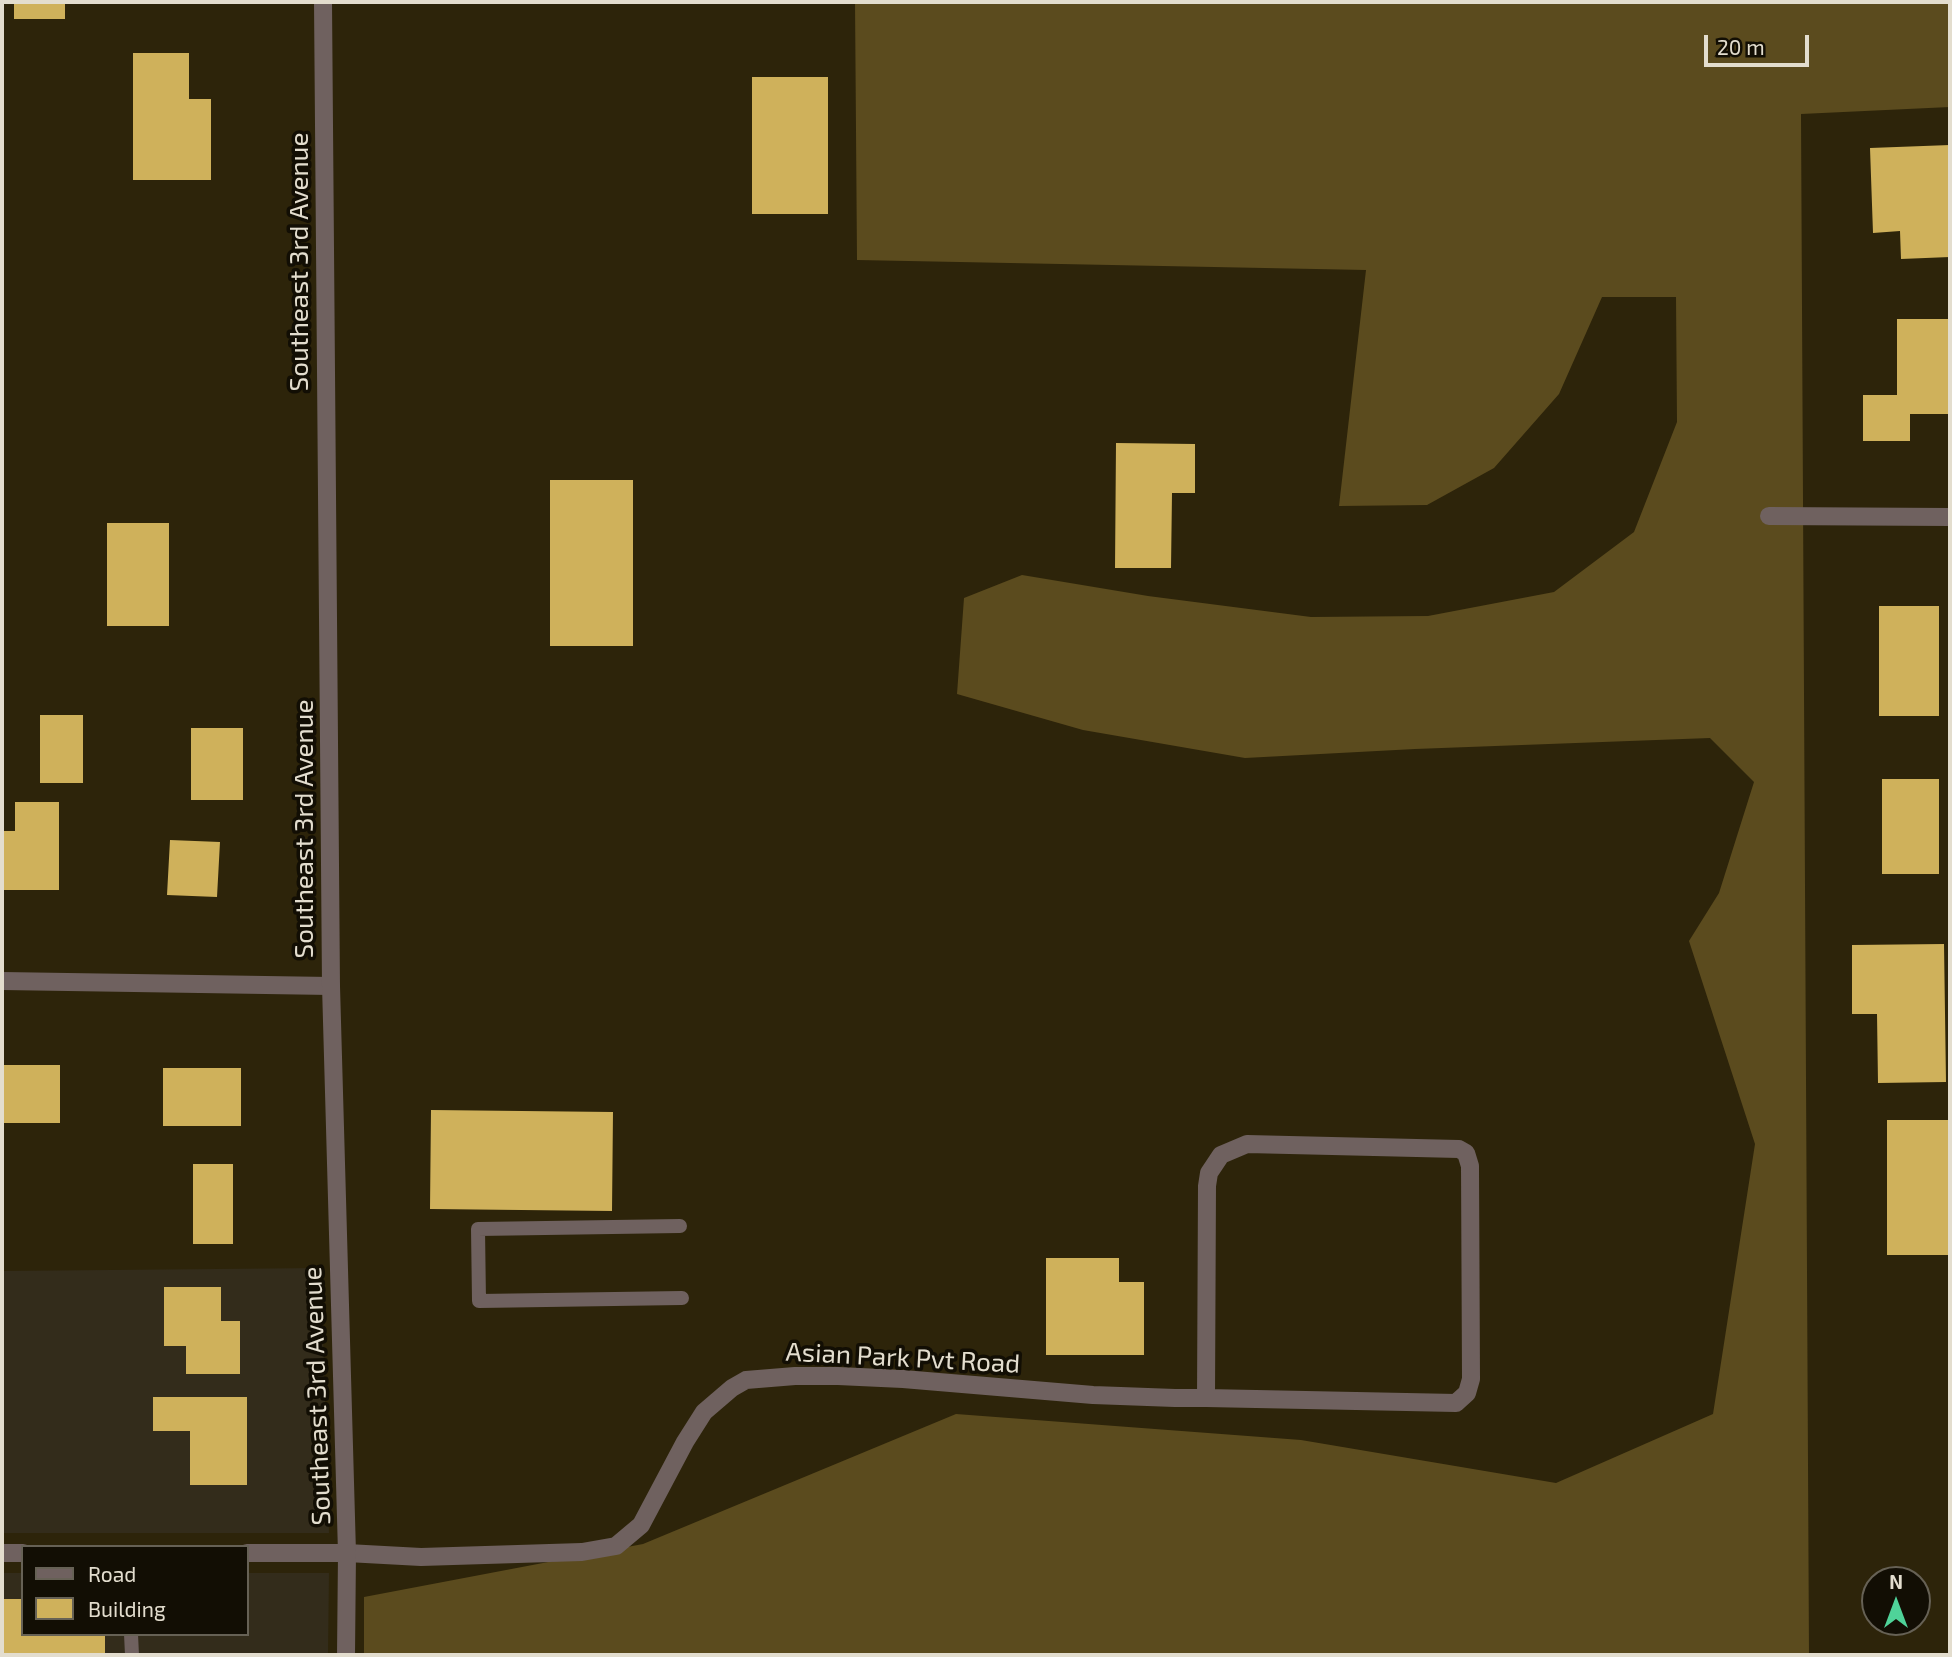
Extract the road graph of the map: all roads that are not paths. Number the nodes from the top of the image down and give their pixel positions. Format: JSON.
{"nodes":[{"id":1,"x":323,"y":2,"type":"edge"},
{"id":2,"x":1769,"y":516,"type":"dead end"},
{"id":3,"x":1950,"y":517,"type":"edge"},
{"id":4,"x":2,"y":981,"type":"edge"},
{"id":5,"x":331,"y":985,"type":"junction"},
{"id":6,"x":680,"y":1226,"type":"dead end"},
{"id":7,"x":682,"y":1298,"type":"dead end"},
{"id":8,"x":1206,"y":1398,"type":"junction"},
{"id":9,"x":2,"y":1553,"type":"edge"},
{"id":10,"x":21,"y":1553,"type":"edge"},
{"id":11,"x":248,"y":1553,"type":"edge"},
{"id":12,"x":347,"y":1553,"type":"junction"},
{"id":13,"x":131,"y":1636,"type":"edge"},
{"id":14,"x":132,"y":1655,"type":"edge"},
{"id":15,"x":346,"y":1655,"type":"edge"}],
"edges":[{"from":1,"to":5,"type":"street","name":"Southeast 3rd Avenue"},
{"from":2,"to":3,"type":"street"},
{"from":4,"to":5,"type":"street"},
{"from":5,"to":12,"type":"street","name":"Southeast 3rd Avenue"},
{"from":6,"to":7,"type":"lane"},
{"from":8,"to":8,"type":"street","name":"Asian Park Pvt Road"},
{"from":8,"to":12,"type":"street","name":"Asian Park Pvt Road"},
{"from":9,"to":10,"type":"street"},
{"from":11,"to":12,"type":"street","name":"Asian Park Pvt Road"},
{"from":12,"to":15,"type":"street","name":"Southeast 3rd Avenue"},
{"from":13,"to":14,"type":"lane"}]}
